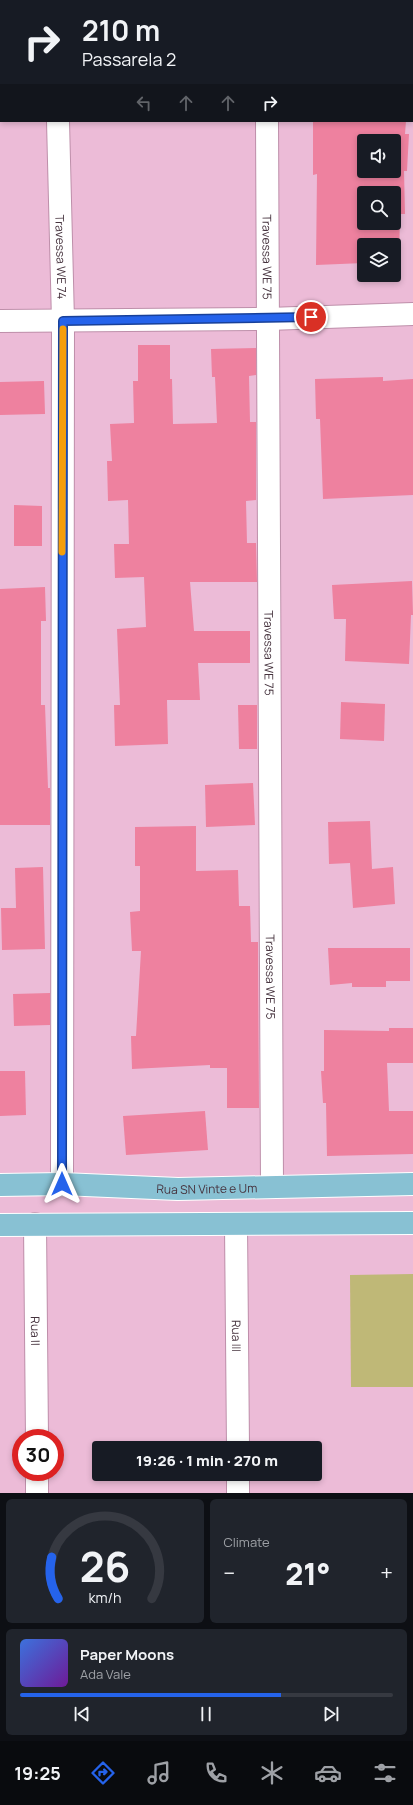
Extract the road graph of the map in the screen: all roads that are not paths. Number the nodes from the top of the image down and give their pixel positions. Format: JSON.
{"nodes":[{"id":1,"x":58,"y":122,"type":"edge"},
{"id":2,"x":266,"y":122,"type":"edge"},
{"id":3,"x":413,"y":314,"type":"edge"},
{"id":4,"x":268,"y":319,"type":"junction"},
{"id":5,"x":0,"y":321,"type":"edge"},
{"id":6,"x":63,"y":321,"type":"junction"},
{"id":7,"x":0,"y":1184,"type":"edge"},
{"id":8,"x":62,"y":1184,"type":"junction"},
{"id":9,"x":413,"y":1184,"type":"edge"},
{"id":10,"x":272,"y":1186,"type":"junction"},
{"id":11,"x":413,"y":1223,"type":"edge"},
{"id":12,"x":36,"y":1224,"type":"junction"},
{"id":13,"x":0,"y":1225,"type":"edge"},
{"id":14,"x":236,"y":1225,"type":"junction"},
{"id":15,"x":37,"y":1429,"type":"edge"},
{"id":16,"x":238,"y":1441,"type":"edge"},
{"id":17,"x":37,"y":1481,"type":"edge"},
{"id":18,"x":238,"y":1481,"type":"edge"},
{"id":19,"x":37,"y":1493,"type":"edge"},
{"id":20,"x":238,"y":1493,"type":"edge"}],
"edges":[{"from":1,"to":6,"type":"street","name":"Travessa WE 74"},
{"from":2,"to":4,"type":"street","name":"Travessa WE 75"},
{"from":3,"to":4,"type":"street"},
{"from":4,"to":6,"type":"street"},
{"from":4,"to":10,"type":"street","name":"Travessa WE 75"},
{"from":5,"to":6,"type":"street"},
{"from":6,"to":8,"type":"street","name":"Travessa WE 74"},
{"from":7,"to":8,"type":"main road","name":"Rua SN Vinte e Um"},
{"from":8,"to":10,"type":"main road","name":"Rua SN Vinte e Um"},
{"from":9,"to":10,"type":"main road","name":"Rua SN Vinte e Um"},
{"from":11,"to":14,"type":"main road"},
{"from":12,"to":13,"type":"main road"},
{"from":12,"to":14,"type":"main road"},
{"from":12,"to":15,"type":"street","name":"Rua II"},
{"from":14,"to":16,"type":"street","name":"Rua III"},
{"from":17,"to":19,"type":"street"},
{"from":18,"to":20,"type":"street"}]}
